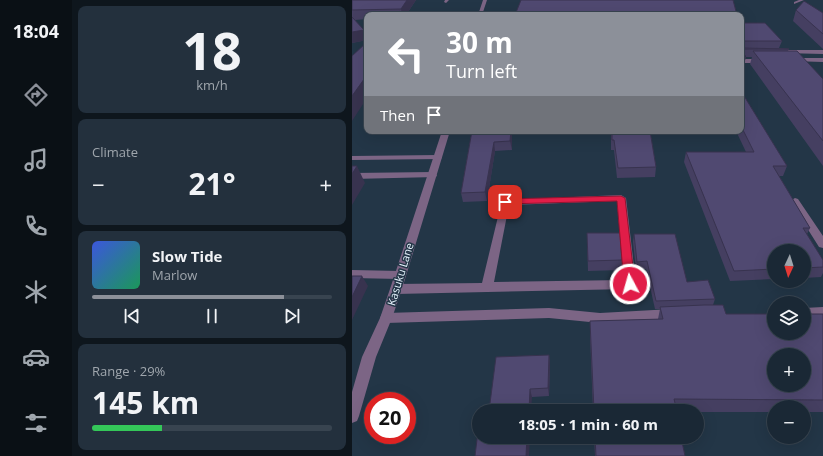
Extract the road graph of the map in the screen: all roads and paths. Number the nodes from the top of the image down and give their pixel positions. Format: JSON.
{"nodes":[{"id":1,"x":485,"y":0,"type":"edge"},
{"id":2,"x":802,"y":0,"type":"edge"},
{"id":3,"x":796,"y":3,"type":"dead end"},
{"id":4,"x":481,"y":12,"type":"edge"},
{"id":5,"x":778,"y":52,"type":"edge"},
{"id":6,"x":823,"y":52,"type":"edge"},
{"id":7,"x":771,"y":60,"type":"edge"},
{"id":8,"x":786,"y":60,"type":"edge"},
{"id":9,"x":823,"y":60,"type":"edge"},
{"id":10,"x":744,"y":61,"type":"edge"},
{"id":11,"x":445,"y":134,"type":"edge"},
{"id":12,"x":438,"y":157,"type":"junction"},
{"id":13,"x":352,"y":158,"type":"edge"},
{"id":14,"x":433,"y":175,"type":"junction"},
{"id":15,"x":352,"y":176,"type":"edge"},
{"id":16,"x":796,"y":201,"type":"edge"},
{"id":17,"x":823,"y":244,"type":"edge"},
{"id":18,"x":352,"y":274,"type":"edge"},
{"id":19,"x":400,"y":275,"type":"junction"},
{"id":20,"x":487,"y":287,"type":"junction"},
{"id":21,"x":396,"y":289,"type":"junction"},
{"id":22,"x":823,"y":312,"type":"edge"},
{"id":23,"x":811,"y":313,"type":"edge"},
{"id":24,"x":684,"y":314,"type":"edge"},
{"id":25,"x":386,"y":318,"type":"junction"},
{"id":26,"x":352,"y":416,"type":"edge"}],
"edges":[{"from":1,"to":4,"type":"street"},
{"from":2,"to":3,"type":"street"},
{"from":5,"to":6,"type":"street"},
{"from":7,"to":10,"type":"street"},
{"from":8,"to":9,"type":"street"},
{"from":11,"to":12,"type":"street","name":"Kasuku Lane"},
{"from":12,"to":13,"type":"street"},
{"from":12,"to":14,"type":"street","name":"Kasuku Lane"},
{"from":14,"to":15,"type":"street"},
{"from":14,"to":19,"type":"street","name":"Kasuku Lane"},
{"from":16,"to":17,"type":"street"},
{"from":18,"to":19,"type":"street"},
{"from":19,"to":21,"type":"street","name":"Kasuku Lane"},
{"from":20,"to":20,"type":"street"},
{"from":20,"to":21,"type":"street"},
{"from":21,"to":25,"type":"street","name":"Kasuku Lane"},
{"from":22,"to":23,"type":"street"},
{"from":24,"to":25,"type":"street"},
{"from":25,"to":26,"type":"street","name":"Kasuku Lane"}]}
